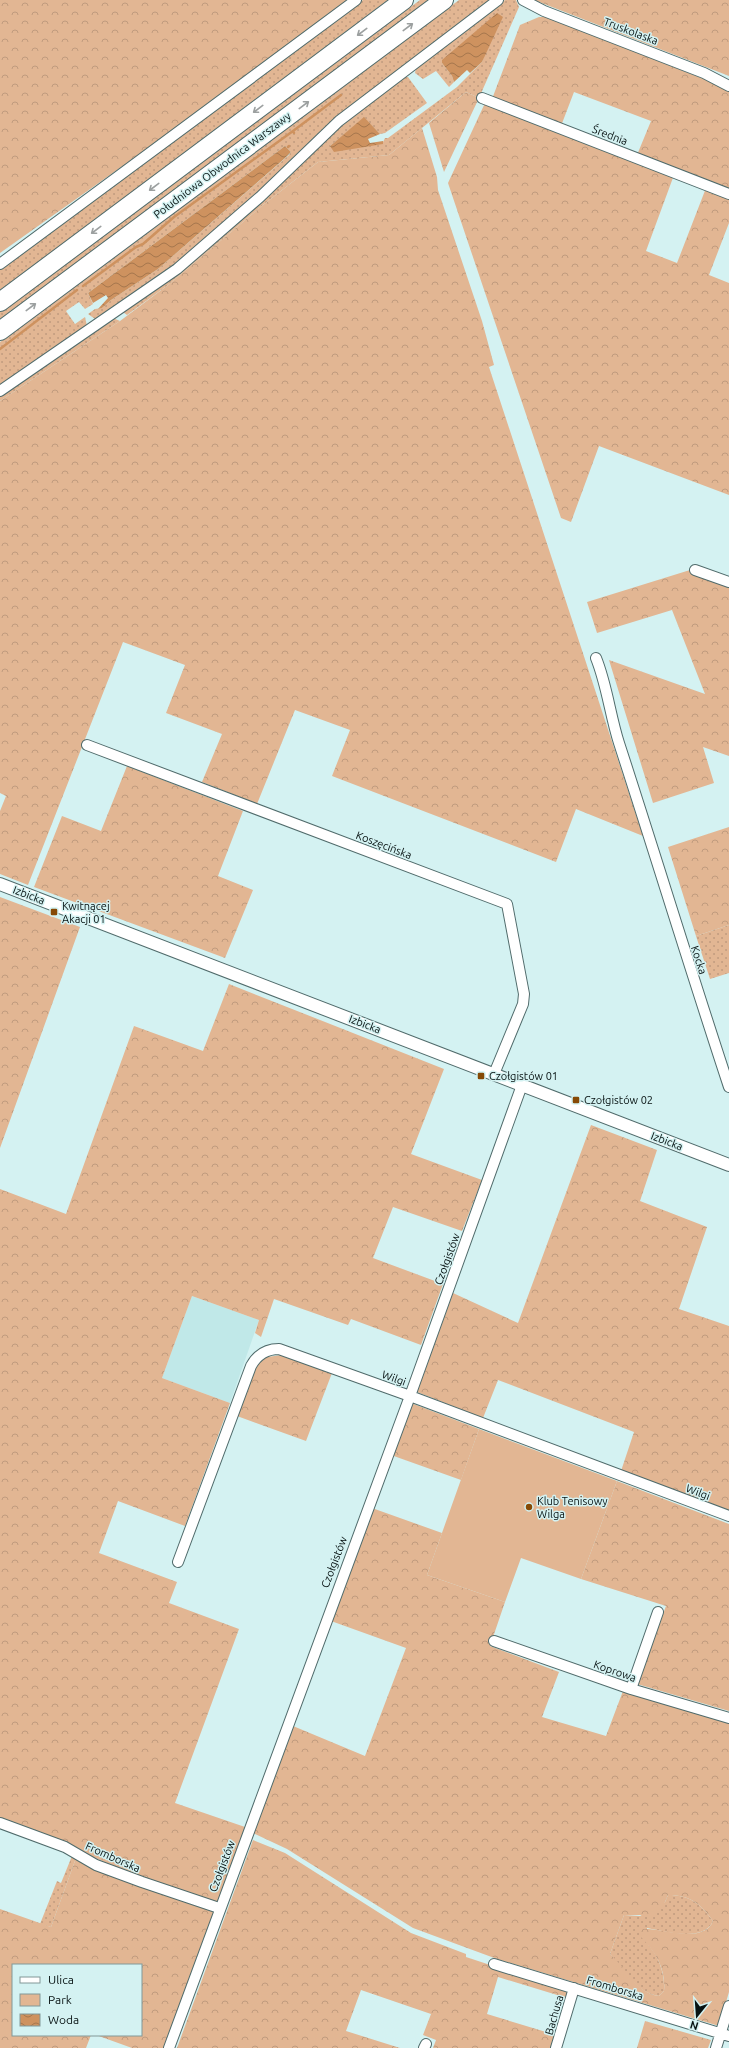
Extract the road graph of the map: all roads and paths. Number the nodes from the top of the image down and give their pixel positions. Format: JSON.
{"nodes":[{"id":1,"x":356,"y":0,"type":"edge"},
{"id":2,"x":404,"y":0,"type":"edge"},
{"id":3,"x":444,"y":0,"type":"edge"},
{"id":4,"x":498,"y":0,"type":"edge"},
{"id":5,"x":523,"y":0,"type":"edge"},
{"id":6,"x":729,"y":86,"type":"edge"},
{"id":7,"x":482,"y":98,"type":"dead end"},
{"id":8,"x":729,"y":194,"type":"edge"},
{"id":9,"x":0,"y":264,"type":"edge"},
{"id":10,"x":0,"y":302,"type":"edge"},
{"id":11,"x":0,"y":331,"type":"edge"},
{"id":12,"x":0,"y":391,"type":"edge"},
{"id":13,"x":695,"y":570,"type":"dead end"},
{"id":14,"x":729,"y":582,"type":"edge"},
{"id":15,"x":596,"y":658,"type":"dead end"},
{"id":16,"x":87,"y":745,"type":"dead end"},
{"id":17,"x":0,"y":884,"type":"edge"},
{"id":18,"x":494,"y":1074,"type":"junction"},
{"id":19,"x":522,"y":1085,"type":"junction"},
{"id":20,"x":729,"y":1087,"type":"edge"},
{"id":21,"x":729,"y":1164,"type":"edge"},
{"id":22,"x":410,"y":1396,"type":"junction"},
{"id":23,"x":729,"y":1516,"type":"edge"},
{"id":24,"x":178,"y":1562,"type":"dead end"},
{"id":25,"x":658,"y":1612,"type":"dead end"},
{"id":26,"x":494,"y":1641,"type":"dead end"},
{"id":27,"x":631,"y":1689,"type":"junction"},
{"id":28,"x":729,"y":1718,"type":"edge"},
{"id":29,"x":0,"y":1822,"type":"edge"},
{"id":30,"x":219,"y":1908,"type":"junction"},
{"id":31,"x":494,"y":1964,"type":"dead end"},
{"id":32,"x":574,"y":1988,"type":"junction"},
{"id":33,"x":729,"y":2006,"type":"edge"},
{"id":34,"x":725,"y":2034,"type":"edge"},
{"id":35,"x":168,"y":2048,"type":"edge"},
{"id":36,"x":556,"y":2048,"type":"edge"},
{"id":37,"x":716,"y":2048,"type":"edge"}],
"edges":[{"from":1,"to":9,"type":"street"},
{"from":2,"to":10,"type":"highway","name":"Południowa Obwodnica Warszawy","one_way":true},
{"from":11,"to":3,"type":"highway","name":"Południowa Obwodnica Warszawy","one_way":true},
{"from":4,"to":12,"type":"street"},
{"from":5,"to":6,"type":"street","name":"Truskolaska"},
{"from":7,"to":8,"type":"street","name":"Średnia"},
{"from":13,"to":14,"type":"street"},
{"from":15,"to":20,"type":"street","name":"Kocka"},
{"from":16,"to":18,"type":"street","name":"Koszęcińska"},
{"from":17,"to":18,"type":"street","name":"Izbicka"},
{"from":18,"to":19,"type":"street","name":"Izbicka"},
{"from":19,"to":21,"type":"street","name":"Izbicka"},
{"from":19,"to":22,"type":"street","name":"Czołgistów"},
{"from":22,"to":23,"type":"street","name":"Wilgi"},
{"from":22,"to":24,"type":"street","name":"Wilgi"},
{"from":22,"to":30,"type":"street","name":"Czołgistów"},
{"from":25,"to":27,"type":"street"},
{"from":26,"to":27,"type":"street","name":"Koprowa"},
{"from":27,"to":28,"type":"street","name":"Koprowa"},
{"from":29,"to":30,"type":"street","name":"Fromborska"},
{"from":30,"to":35,"type":"street","name":"Czołgistów"},
{"from":31,"to":32,"type":"street","name":"Fromborska"},
{"from":32,"to":34,"type":"street","name":"Fromborska"},
{"from":32,"to":36,"type":"street","name":"Bachusa"},
{"from":33,"to":34,"type":"street"},
{"from":34,"to":37,"type":"street"}]}
